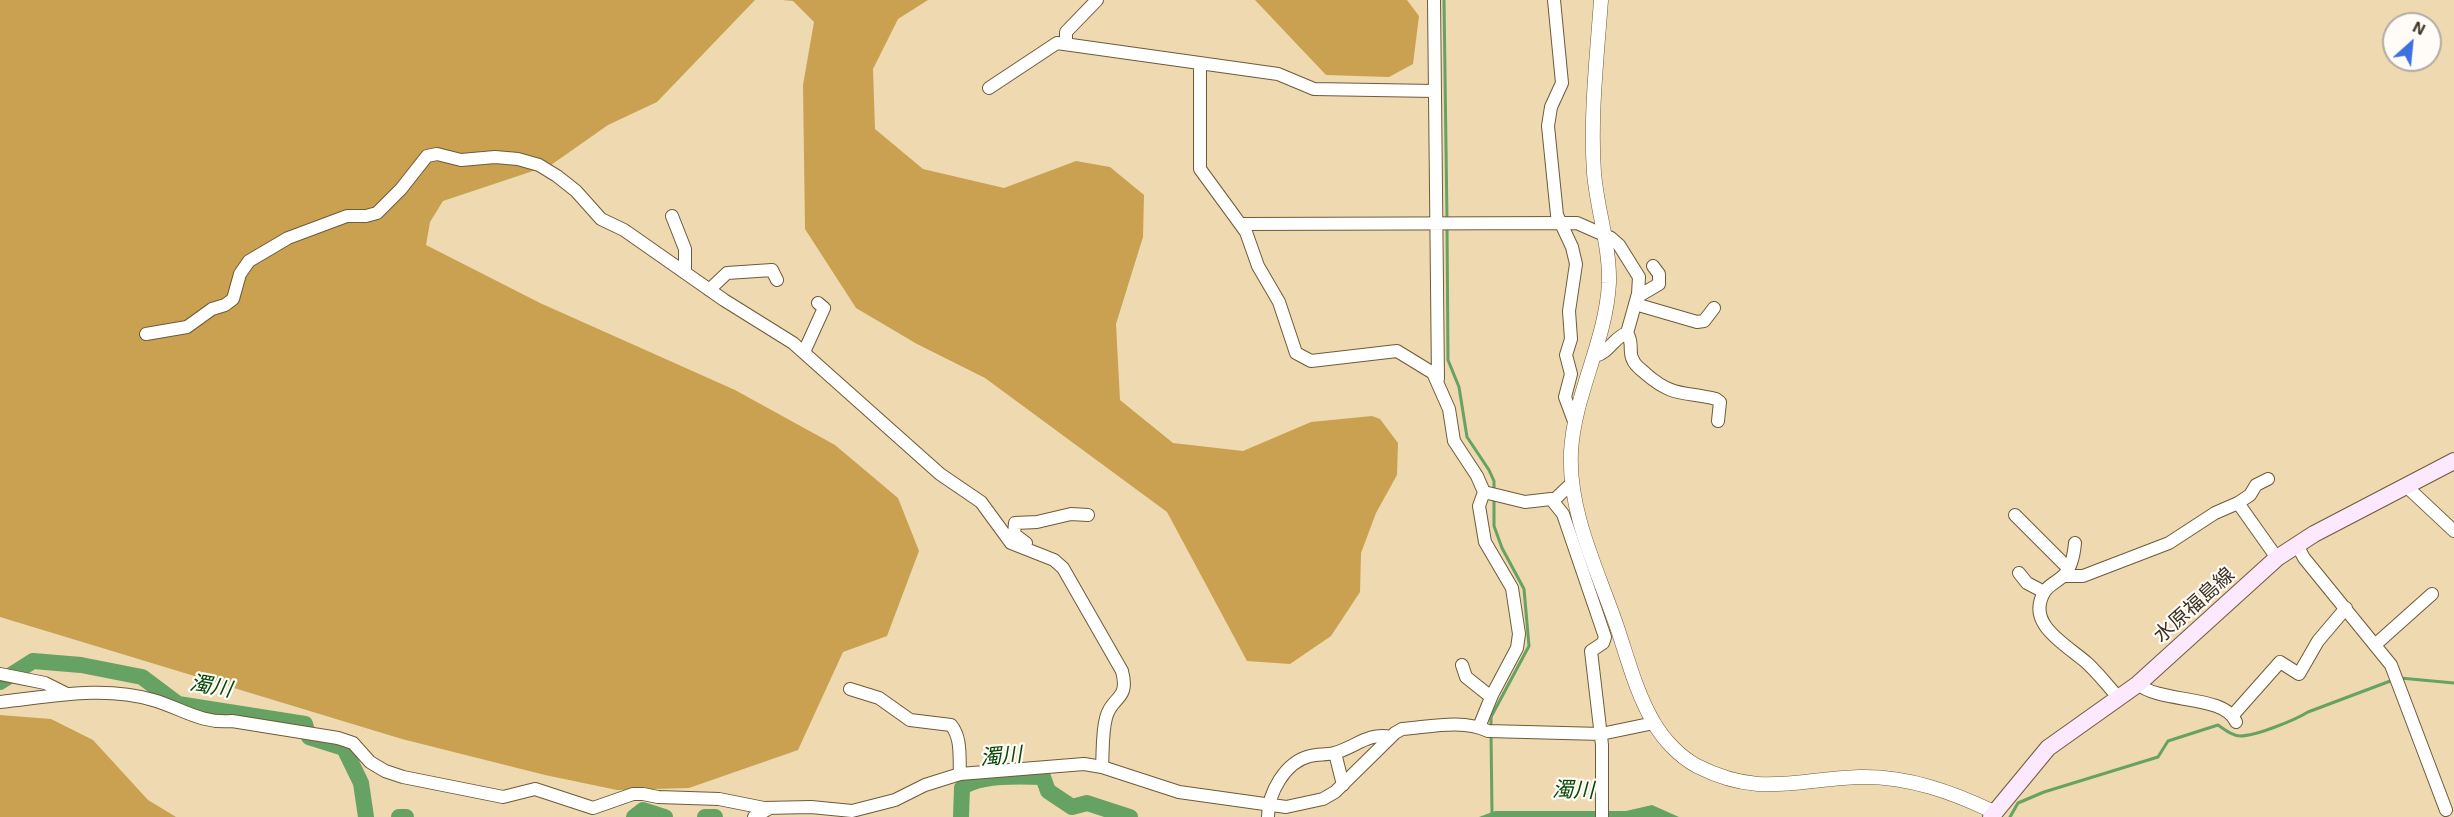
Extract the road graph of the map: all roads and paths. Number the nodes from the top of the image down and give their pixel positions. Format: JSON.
{"nodes":[{"id":1,"x":1097,"y":0,"type":"edge"},
{"id":2,"x":1434,"y":0,"type":"edge"},
{"id":3,"x":1554,"y":0,"type":"edge"},
{"id":4,"x":1601,"y":0,"type":"edge"},
{"id":5,"x":1066,"y":44,"type":"junction"},
{"id":6,"x":1200,"y":64,"type":"junction"},
{"id":7,"x":989,"y":88,"type":"dead end"},
{"id":8,"x":1435,"y":91,"type":"junction"},
{"id":9,"x":672,"y":216,"type":"dead end"},
{"id":10,"x":1240,"y":224,"type":"junction"},
{"id":11,"x":1560,"y":224,"type":"junction"},
{"id":12,"x":1445,"y":225,"type":"junction"},
{"id":13,"x":1603,"y":236,"type":"junction"},
{"id":14,"x":1653,"y":266,"type":"dead end"},
{"id":15,"x":686,"y":272,"type":"junction"},
{"id":16,"x":777,"y":280,"type":"dead end"},
{"id":17,"x":709,"y":290,"type":"junction"},
{"id":18,"x":1636,"y":301,"type":"junction"},
{"id":19,"x":818,"y":303,"type":"dead end"},
{"id":20,"x":1714,"y":308,"type":"dead end"},
{"id":21,"x":1627,"y":333,"type":"junction"},
{"id":22,"x":146,"y":334,"type":"dead end"},
{"id":23,"x":804,"y":352,"type":"junction"},
{"id":24,"x":1595,"y":356,"type":"junction"},
{"id":25,"x":1438,"y":379,"type":"junction"},
{"id":26,"x":1718,"y":421,"type":"dead end"},
{"id":27,"x":1575,"y":424,"type":"junction"},
{"id":28,"x":2454,"y":461,"type":"edge"},
{"id":29,"x":2268,"y":479,"type":"dead end"},
{"id":30,"x":1572,"y":483,"type":"junction"},
{"id":31,"x":2406,"y":486,"type":"junction"},
{"id":32,"x":1492,"y":493,"type":"junction"},
{"id":33,"x":1553,"y":501,"type":"junction"},
{"id":34,"x":2238,"y":503,"type":"junction"},
{"id":35,"x":1088,"y":515,"type":"dead end"},
{"id":36,"x":2015,"y":515,"type":"dead end"},
{"id":37,"x":2454,"y":531,"type":"edge"},
{"id":38,"x":2075,"y":543,"type":"dead end"},
{"id":39,"x":2297,"y":545,"type":"junction"},
{"id":40,"x":1043,"y":556,"type":"junction"},
{"id":41,"x":2277,"y":558,"type":"junction"},
{"id":42,"x":2066,"y":572,"type":"junction"},
{"id":43,"x":2019,"y":573,"type":"dead end"},
{"id":44,"x":2044,"y":592,"type":"junction"},
{"id":45,"x":2432,"y":594,"type":"dead end"},
{"id":46,"x":2346,"y":608,"type":"junction"},
{"id":47,"x":2376,"y":644,"type":"junction"},
{"id":48,"x":1462,"y":665,"type":"dead end"},
{"id":49,"x":0,"y":674,"type":"edge"},
{"id":50,"x":2138,"y":684,"type":"junction"},
{"id":51,"x":850,"y":689,"type":"dead end"},
{"id":52,"x":67,"y":694,"type":"junction"},
{"id":53,"x":1491,"y":697,"type":"junction"},
{"id":54,"x":2118,"y":697,"type":"junction"},
{"id":55,"x":0,"y":702,"type":"edge"},
{"id":56,"x":1654,"y":723,"type":"junction"},
{"id":57,"x":1488,"y":730,"type":"junction"},
{"id":58,"x":1601,"y":734,"type":"junction"},
{"id":59,"x":1391,"y":737,"type":"junction"},
{"id":60,"x":1335,"y":753,"type":"junction"},
{"id":61,"x":1102,"y":767,"type":"junction"},
{"id":62,"x":960,"y":774,"type":"junction"},
{"id":63,"x":1343,"y":785,"type":"junction"},
{"id":64,"x":770,"y":808,"type":"junction"},
{"id":65,"x":2446,"y":810,"type":"dead end"},
{"id":66,"x":1268,"y":811,"type":"edge"},
{"id":67,"x":1602,"y":811,"type":"edge"},
{"id":68,"x":1992,"y":814,"type":"edge"},
{"id":69,"x":753,"y":817,"type":"edge"}],
"edges":[{"from":1,"to":5,"type":"street"},
{"from":2,"to":8,"type":"street"},
{"from":3,"to":11,"type":"street"},
{"from":4,"to":13,"type":"street"},
{"from":5,"to":6,"type":"street"},
{"from":5,"to":7,"type":"street"},
{"from":6,"to":8,"type":"street"},
{"from":6,"to":10,"type":"street"},
{"from":8,"to":12,"type":"street"},
{"from":9,"to":15,"type":"street"},
{"from":10,"to":12,"type":"street"},
{"from":10,"to":25,"type":"street"},
{"from":11,"to":12,"type":"street"},
{"from":11,"to":13,"type":"street"},
{"from":11,"to":27,"type":"street"},
{"from":12,"to":25,"type":"street"},
{"from":13,"to":18,"type":"street"},
{"from":13,"to":24,"type":"street"},
{"from":14,"to":18,"type":"street"},
{"from":15,"to":17,"type":"street"},
{"from":15,"to":22,"type":"street"},
{"from":16,"to":17,"type":"street"},
{"from":17,"to":23,"type":"street"},
{"from":18,"to":20,"type":"street"},
{"from":18,"to":21,"type":"street"},
{"from":19,"to":23,"type":"street"},
{"from":21,"to":24,"type":"street"},
{"from":21,"to":26,"type":"street"},
{"from":23,"to":40,"type":"street"},
{"from":24,"to":27,"type":"street"},
{"from":25,"to":32,"type":"street"},
{"from":27,"to":30,"type":"street"},
{"from":28,"to":31,"type":"main road","name":"水原福島線"},
{"from":29,"to":34,"type":"street"},
{"from":30,"to":33,"type":"street"},
{"from":30,"to":56,"type":"street"},
{"from":31,"to":37,"type":"street"},
{"from":31,"to":39,"type":"main road","name":"水原福島線"},
{"from":32,"to":33,"type":"street"},
{"from":32,"to":53,"type":"street"},
{"from":33,"to":58,"type":"street"},
{"from":34,"to":41,"type":"street"},
{"from":34,"to":42,"type":"street"},
{"from":35,"to":40,"type":"street"},
{"from":36,"to":42,"type":"street"},
{"from":38,"to":42,"type":"street"},
{"from":39,"to":41,"type":"main road","name":"水原福島線"},
{"from":39,"to":46,"type":"street"},
{"from":40,"to":61,"type":"street"},
{"from":41,"to":50,"type":"main road","name":"水原福島線"},
{"from":42,"to":44,"type":"street"},
{"from":43,"to":44,"type":"street"},
{"from":44,"to":54,"type":"street"},
{"from":45,"to":47,"type":"street"},
{"from":46,"to":47,"type":"street"},
{"from":46,"to":50,"type":"street"},
{"from":47,"to":65,"type":"street"},
{"from":48,"to":53,"type":"street"},
{"from":49,"to":52,"type":"street"},
{"from":50,"to":54,"type":"main road","name":"水原福島線"},
{"from":51,"to":62,"type":"street"},
{"from":52,"to":55,"type":"street"},
{"from":52,"to":64,"type":"street"},
{"from":53,"to":57,"type":"street"},
{"from":54,"to":68,"type":"main road","name":"水原福島線"},
{"from":56,"to":58,"type":"street"},
{"from":56,"to":68,"type":"street"},
{"from":57,"to":58,"type":"street"},
{"from":57,"to":59,"type":"street"},
{"from":58,"to":67,"type":"street"},
{"from":59,"to":60,"type":"street"},
{"from":59,"to":63,"type":"street"},
{"from":60,"to":63,"type":"street"},
{"from":60,"to":66,"type":"street"},
{"from":61,"to":62,"type":"street"},
{"from":61,"to":66,"type":"street"},
{"from":62,"to":64,"type":"street"},
{"from":63,"to":66,"type":"street"},
{"from":64,"to":69,"type":"street"}]}
